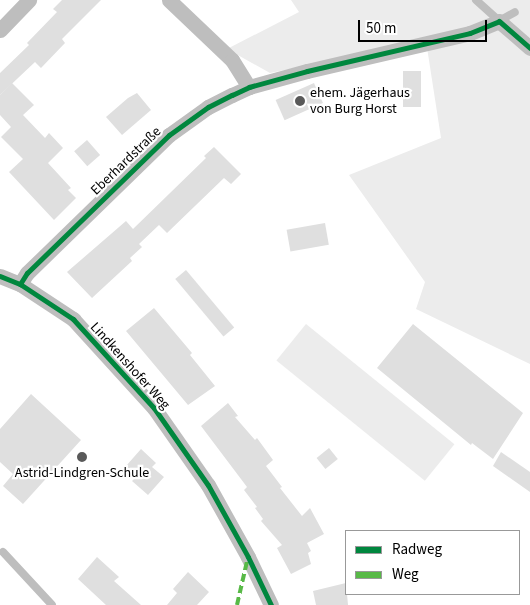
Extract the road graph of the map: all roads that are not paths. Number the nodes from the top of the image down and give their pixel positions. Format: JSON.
{"nodes":[{"id":1,"x":29,"y":0,"type":"edge"},
{"id":2,"x":169,"y":0,"type":"edge"},
{"id":3,"x":476,"y":0,"type":"edge"},
{"id":4,"x":514,"y":12,"type":"dead end"},
{"id":5,"x":499,"y":21,"type":"junction"},
{"id":6,"x":0,"y":30,"type":"edge"},
{"id":7,"x":530,"y":48,"type":"edge"},
{"id":8,"x":249,"y":87,"type":"junction"},
{"id":9,"x":0,"y":276,"type":"edge"},
{"id":10,"x":20,"y":284,"type":"junction"},
{"id":11,"x":3,"y":552,"type":"dead end"},
{"id":12,"x":52,"y":605,"type":"edge"},
{"id":13,"x":271,"y":605,"type":"edge"}],
"edges":[{"from":1,"to":6,"type":"street"},
{"from":2,"to":8,"type":"street"},
{"from":3,"to":5,"type":"lane"},
{"from":4,"to":5,"type":"lane"},
{"from":5,"to":7,"type":"street"},
{"from":5,"to":8,"type":"street","name":"Eberhardstraße"},
{"from":8,"to":10,"type":"street","name":"Eberhardstraße"},
{"from":9,"to":10,"type":"street","name":"Lindkenshofer Weg"},
{"from":10,"to":13,"type":"street","name":"Lindkenshofer Weg"},
{"from":11,"to":12,"type":"lane"}]}
